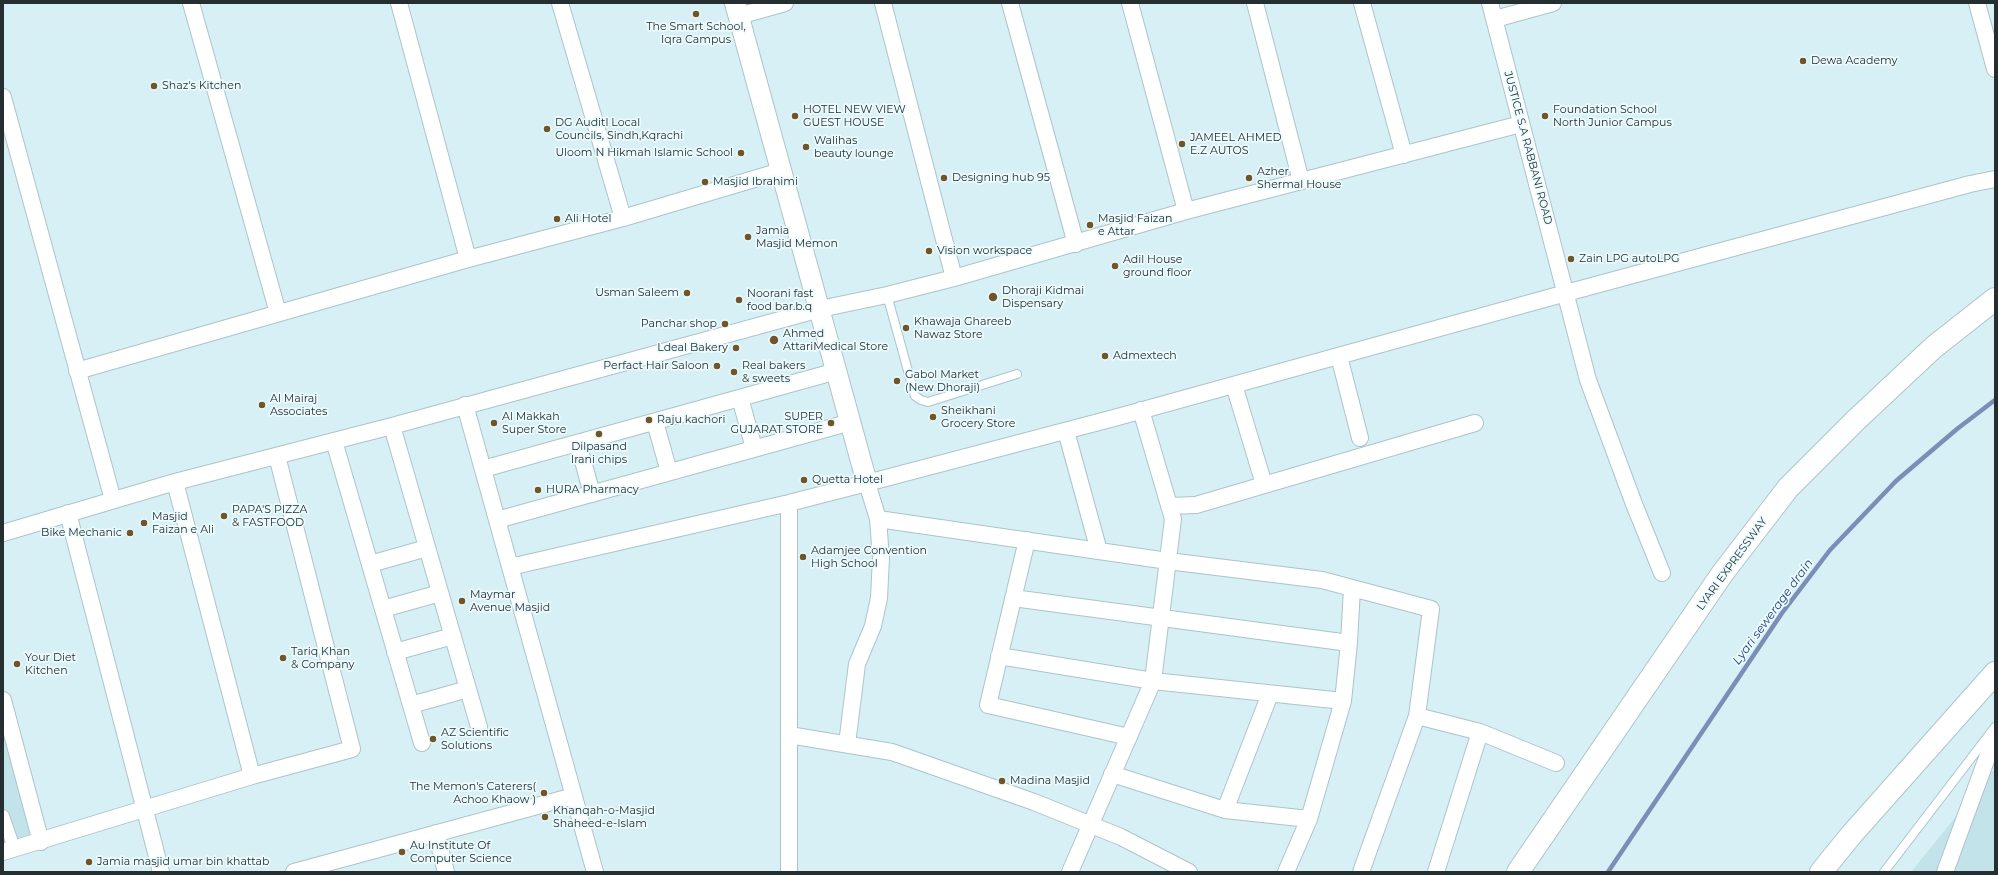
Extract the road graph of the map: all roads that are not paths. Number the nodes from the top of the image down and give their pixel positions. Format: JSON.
{"nodes":[{"id":1,"x":191,"y":3,"type":"edge"},
{"id":2,"x":399,"y":3,"type":"edge"},
{"id":3,"x":560,"y":3,"type":"edge"},
{"id":4,"x":785,"y":3,"type":"edge"},
{"id":5,"x":883,"y":3,"type":"edge"},
{"id":6,"x":1010,"y":3,"type":"edge"},
{"id":7,"x":1130,"y":3,"type":"edge"},
{"id":8,"x":1255,"y":3,"type":"edge"},
{"id":9,"x":1362,"y":3,"type":"edge"},
{"id":10,"x":1490,"y":3,"type":"edge"},
{"id":11,"x":1553,"y":3,"type":"edge"},
{"id":12,"x":1977,"y":3,"type":"edge"},
{"id":13,"x":737,"y":9,"type":"edge"},
{"id":14,"x":1495,"y":19,"type":"junction"},
{"id":15,"x":1990,"y":26,"type":"edge"},
{"id":16,"x":1995,"y":69,"type":"edge"},
{"id":17,"x":3,"y":97,"type":"edge"},
{"id":18,"x":1521,"y":124,"type":"junction"},
{"id":19,"x":1404,"y":155,"type":"junction"},
{"id":20,"x":782,"y":171,"type":"junction"},
{"id":21,"x":1995,"y":179,"type":"edge"},
{"id":22,"x":1301,"y":181,"type":"junction"},
{"id":23,"x":1186,"y":211,"type":"junction"},
{"id":24,"x":624,"y":218,"type":"junction"},
{"id":25,"x":1076,"y":244,"type":"junction"},
{"id":26,"x":468,"y":259,"type":"junction"},
{"id":27,"x":954,"y":278,"type":"junction"},
{"id":28,"x":1566,"y":293,"type":"junction"},
{"id":29,"x":887,"y":295,"type":"junction"},
{"id":30,"x":1995,"y":300,"type":"edge"},
{"id":31,"x":820,"y":309,"type":"junction"},
{"id":32,"x":278,"y":313,"type":"junction"},
{"id":33,"x":1339,"y":356,"type":"junction"},
{"id":34,"x":77,"y":371,"type":"junction"},
{"id":35,"x":837,"y":371,"type":"junction"},
{"id":36,"x":1017,"y":374,"type":"dead end"},
{"id":37,"x":1234,"y":385,"type":"junction"},
{"id":38,"x":740,"y":398,"type":"junction"},
{"id":39,"x":465,"y":406,"type":"junction"},
{"id":40,"x":1141,"y":410,"type":"junction"},
{"id":41,"x":655,"y":422,"type":"junction"},
{"id":42,"x":850,"y":422,"type":"junction"},
{"id":43,"x":1475,"y":423,"type":"dead end"},
{"id":44,"x":392,"y":426,"type":"junction"},
{"id":45,"x":1066,"y":431,"type":"junction"},
{"id":46,"x":1360,"y":438,"type":"dead end"},
{"id":47,"x":334,"y":441,"type":"junction"},
{"id":48,"x":578,"y":443,"type":"junction"},
{"id":49,"x":754,"y":448,"type":"junction"},
{"id":50,"x":277,"y":456,"type":"junction"},
{"id":51,"x":483,"y":470,"type":"junction"},
{"id":52,"x":669,"y":472,"type":"junction"},
{"id":53,"x":1263,"y":481,"type":"dead end"},
{"id":54,"x":175,"y":482,"type":"junction"},
{"id":55,"x":868,"y":483,"type":"junction"},
{"id":56,"x":592,"y":494,"type":"junction"},
{"id":57,"x":113,"y":500,"type":"junction"},
{"id":58,"x":789,"y":504,"type":"junction"},
{"id":59,"x":1169,"y":506,"type":"junction"},
{"id":60,"x":68,"y":513,"type":"junction"},
{"id":61,"x":878,"y":519,"type":"junction"},
{"id":62,"x":497,"y":520,"type":"junction"},
{"id":63,"x":3,"y":533,"type":"edge"},
{"id":64,"x":1028,"y":540,"type":"junction"},
{"id":65,"x":427,"y":548,"type":"junction"},
{"id":66,"x":1099,"y":551,"type":"junction"},
{"id":67,"x":1168,"y":561,"type":"junction"},
{"id":68,"x":370,"y":564,"type":"junction"},
{"id":69,"x":510,"y":567,"type":"junction"},
{"id":70,"x":1662,"y":573,"type":"dead end"},
{"id":71,"x":1352,"y":588,"type":"junction"},
{"id":72,"x":440,"y":593,"type":"junction"},
{"id":73,"x":1014,"y":598,"type":"junction"},
{"id":74,"x":383,"y":609,"type":"junction"},
{"id":75,"x":1161,"y":619,"type":"junction"},
{"id":76,"x":453,"y":636,"type":"junction"},
{"id":77,"x":1349,"y":643,"type":"junction"},
{"id":78,"x":396,"y":652,"type":"junction"},
{"id":79,"x":999,"y":656,"type":"junction"},
{"id":80,"x":1995,"y":673,"type":"edge"},
{"id":81,"x":1153,"y":681,"type":"junction"},
{"id":82,"x":468,"y":689,"type":"junction"},
{"id":83,"x":1270,"y":694,"type":"junction"},
{"id":84,"x":3,"y":700,"type":"edge"},
{"id":85,"x":1343,"y":701,"type":"junction"},
{"id":86,"x":411,"y":705,"type":"junction"},
{"id":87,"x":1417,"y":716,"type":"junction"},
{"id":88,"x":479,"y":727,"type":"dead end"},
{"id":89,"x":1995,"y":727,"type":"edge"},
{"id":90,"x":1480,"y":732,"type":"junction"},
{"id":91,"x":789,"y":735,"type":"junction"},
{"id":92,"x":1995,"y":736,"type":"edge"},
{"id":93,"x":1128,"y":737,"type":"junction"},
{"id":94,"x":422,"y":743,"type":"dead end"},
{"id":95,"x":847,"y":744,"type":"junction"},
{"id":96,"x":1556,"y":763,"type":"dead end"},
{"id":97,"x":1112,"y":774,"type":"junction"},
{"id":98,"x":252,"y":776,"type":"junction"},
{"id":99,"x":574,"y":796,"type":"junction"},
{"id":100,"x":145,"y":809,"type":"junction"},
{"id":101,"x":1225,"y":810,"type":"junction"},
{"id":102,"x":3,"y":816,"type":"edge"},
{"id":103,"x":1308,"y":819,"type":"junction"},
{"id":104,"x":1090,"y":824,"type":"junction"},
{"id":105,"x":436,"y":833,"type":"junction"},
{"id":106,"x":41,"y":842,"type":"junction"},
{"id":107,"x":9,"y":850,"type":"edge"},
{"id":108,"x":301,"y":871,"type":"edge"},
{"id":109,"x":161,"y":872,"type":"edge"},
{"id":110,"x":446,"y":872,"type":"edge"},
{"id":111,"x":595,"y":872,"type":"edge"},
{"id":112,"x":789,"y":872,"type":"edge"},
{"id":113,"x":1070,"y":872,"type":"edge"},
{"id":114,"x":1189,"y":872,"type":"edge"},
{"id":115,"x":1286,"y":872,"type":"edge"},
{"id":116,"x":1361,"y":872,"type":"edge"},
{"id":117,"x":1436,"y":872,"type":"edge"},
{"id":118,"x":1518,"y":872,"type":"edge"},
{"id":119,"x":1822,"y":872,"type":"edge"},
{"id":120,"x":1884,"y":872,"type":"edge"},
{"id":121,"x":1945,"y":872,"type":"edge"}],
"edges":[{"from":1,"to":32,"type":"street"},
{"from":2,"to":26,"type":"street"},
{"from":3,"to":24,"type":"street"},
{"from":4,"to":13,"type":"street"},
{"from":5,"to":27,"type":"street"},
{"from":6,"to":25,"type":"street"},
{"from":7,"to":23,"type":"street"},
{"from":8,"to":22,"type":"street"},
{"from":9,"to":19,"type":"street"},
{"from":10,"to":14,"type":"street","name":"JUSTICE S.A RABBANI ROAD"},
{"from":11,"to":14,"type":"street"},
{"from":12,"to":15,"type":"street"},
{"from":13,"to":20,"type":"street"},
{"from":14,"to":18,"type":"street","name":"JUSTICE S.A RABBANI ROAD"},
{"from":15,"to":16,"type":"street"},
{"from":17,"to":34,"type":"street"},
{"from":18,"to":19,"type":"street"},
{"from":18,"to":28,"type":"street","name":"JUSTICE S.A RABBANI ROAD"},
{"from":19,"to":22,"type":"street"},
{"from":20,"to":24,"type":"street"},
{"from":20,"to":31,"type":"street"},
{"from":21,"to":28,"type":"street"},
{"from":22,"to":23,"type":"street"},
{"from":23,"to":25,"type":"street"},
{"from":24,"to":26,"type":"street"},
{"from":25,"to":27,"type":"street"},
{"from":26,"to":32,"type":"street"},
{"from":27,"to":29,"type":"street"},
{"from":28,"to":33,"type":"street"},
{"from":28,"to":70,"type":"street","name":"JUSTICE S.A RABBANI ROAD"},
{"from":29,"to":31,"type":"street"},
{"from":29,"to":36,"type":"lane"},
{"from":30,"to":118,"type":"highway","name":"LYARI EXPRESSWAY"},
{"from":31,"to":35,"type":"street"},
{"from":31,"to":39,"type":"street"},
{"from":32,"to":34,"type":"street"},
{"from":33,"to":37,"type":"street"},
{"from":33,"to":46,"type":"street"},
{"from":34,"to":57,"type":"street"},
{"from":35,"to":38,"type":"street"},
{"from":35,"to":42,"type":"street"},
{"from":37,"to":40,"type":"street"},
{"from":37,"to":53,"type":"street"},
{"from":38,"to":41,"type":"street"},
{"from":38,"to":49,"type":"street"},
{"from":39,"to":44,"type":"street"},
{"from":39,"to":51,"type":"street"},
{"from":40,"to":45,"type":"street"},
{"from":40,"to":59,"type":"street"},
{"from":41,"to":48,"type":"street"},
{"from":41,"to":52,"type":"street"},
{"from":42,"to":49,"type":"street"},
{"from":42,"to":55,"type":"street"},
{"from":43,"to":59,"type":"street"},
{"from":44,"to":47,"type":"street"},
{"from":44,"to":65,"type":"street"},
{"from":45,"to":55,"type":"street"},
{"from":45,"to":66,"type":"street"},
{"from":47,"to":50,"type":"street"},
{"from":47,"to":68,"type":"street"},
{"from":48,"to":51,"type":"street"},
{"from":48,"to":56,"type":"street"},
{"from":49,"to":52,"type":"street"},
{"from":50,"to":54,"type":"street"},
{"from":50,"to":98,"type":"street"},
{"from":51,"to":62,"type":"street"},
{"from":52,"to":56,"type":"street"},
{"from":54,"to":57,"type":"street"},
{"from":54,"to":98,"type":"street"},
{"from":55,"to":58,"type":"street"},
{"from":55,"to":61,"type":"street"},
{"from":56,"to":62,"type":"street"},
{"from":57,"to":60,"type":"street"},
{"from":58,"to":69,"type":"street"},
{"from":58,"to":91,"type":"street"},
{"from":59,"to":67,"type":"street"},
{"from":60,"to":63,"type":"street"},
{"from":60,"to":100,"type":"street"},
{"from":61,"to":64,"type":"street"},
{"from":61,"to":95,"type":"street"},
{"from":62,"to":69,"type":"street"},
{"from":64,"to":66,"type":"street"},
{"from":64,"to":73,"type":"street"},
{"from":65,"to":68,"type":"street"},
{"from":65,"to":72,"type":"street"},
{"from":66,"to":67,"type":"street"},
{"from":67,"to":71,"type":"street"},
{"from":67,"to":75,"type":"street"},
{"from":68,"to":74,"type":"street"},
{"from":69,"to":99,"type":"street"},
{"from":71,"to":77,"type":"street"},
{"from":71,"to":87,"type":"street"},
{"from":72,"to":74,"type":"street"},
{"from":72,"to":76,"type":"street"},
{"from":73,"to":75,"type":"street"},
{"from":73,"to":79,"type":"street"},
{"from":74,"to":78,"type":"street"},
{"from":75,"to":77,"type":"street"},
{"from":75,"to":81,"type":"street"},
{"from":76,"to":78,"type":"street"},
{"from":76,"to":82,"type":"street"},
{"from":77,"to":85,"type":"street"},
{"from":78,"to":86,"type":"street"},
{"from":79,"to":81,"type":"street"},
{"from":79,"to":93,"type":"street"},
{"from":80,"to":119,"type":"highway"},
{"from":81,"to":83,"type":"street"},
{"from":81,"to":93,"type":"street"},
{"from":82,"to":86,"type":"street"},
{"from":82,"to":88,"type":"street"},
{"from":83,"to":85,"type":"street"},
{"from":83,"to":101,"type":"street"},
{"from":84,"to":106,"type":"street"},
{"from":85,"to":103,"type":"street"},
{"from":86,"to":94,"type":"street"},
{"from":87,"to":90,"type":"street"},
{"from":87,"to":116,"type":"street"},
{"from":89,"to":120,"type":"lane"},
{"from":90,"to":96,"type":"street"},
{"from":90,"to":117,"type":"street"},
{"from":91,"to":95,"type":"street"},
{"from":91,"to":112,"type":"street"},
{"from":92,"to":121,"type":"street"},
{"from":93,"to":97,"type":"street"},
{"from":95,"to":104,"type":"street"},
{"from":97,"to":101,"type":"street"},
{"from":97,"to":104,"type":"street"},
{"from":98,"to":100,"type":"street"},
{"from":99,"to":105,"type":"street"},
{"from":99,"to":111,"type":"street"},
{"from":100,"to":106,"type":"street"},
{"from":100,"to":109,"type":"street"},
{"from":101,"to":103,"type":"street"},
{"from":102,"to":107,"type":"street"},
{"from":103,"to":115,"type":"street"},
{"from":104,"to":113,"type":"street"},
{"from":104,"to":114,"type":"street"},
{"from":105,"to":108,"type":"street"},
{"from":105,"to":110,"type":"street"},
{"from":106,"to":107,"type":"street"}]}
